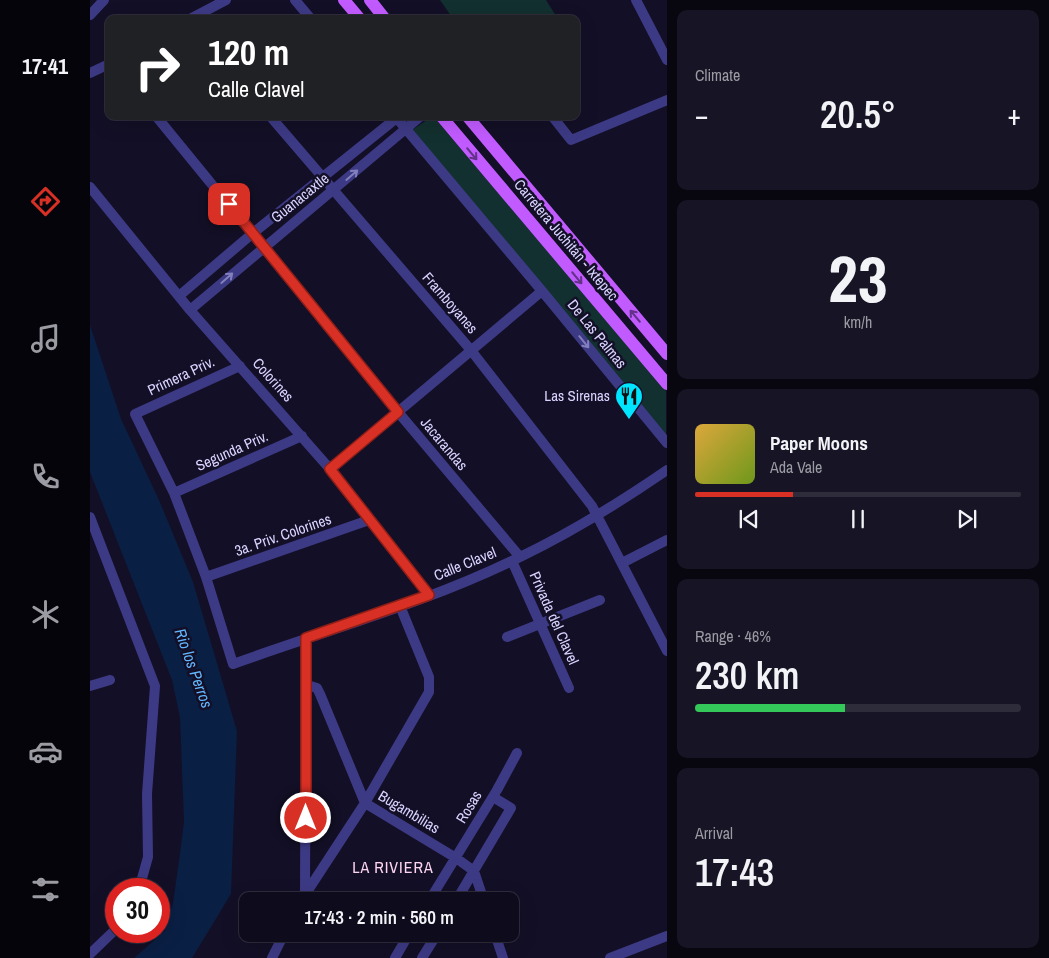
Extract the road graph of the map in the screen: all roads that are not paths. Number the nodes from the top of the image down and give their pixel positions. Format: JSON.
{"nodes":[{"id":1,"x":104,"y":0,"type":"edge"},
{"id":2,"x":226,"y":0,"type":"edge"},
{"id":3,"x":295,"y":0,"type":"edge"},
{"id":4,"x":344,"y":0,"type":"edge"},
{"id":5,"x":370,"y":0,"type":"edge"},
{"id":6,"x":636,"y":0,"type":"edge"},
{"id":7,"x":90,"y":15,"type":"edge"},
{"id":8,"x":198,"y":15,"type":"edge"},
{"id":9,"x":308,"y":15,"type":"edge"},
{"id":10,"x":357,"y":15,"type":"edge"},
{"id":11,"x":382,"y":15,"type":"edge"},
{"id":12,"x":666,"y":60,"type":"edge"},
{"id":13,"x":105,"y":66,"type":"edge"},
{"id":14,"x":90,"y":73,"type":"edge"},
{"id":15,"x":666,"y":100,"type":"edge"},
{"id":16,"x":159,"y":120,"type":"edge"},
{"id":17,"x":273,"y":120,"type":"edge"},
{"id":18,"x":393,"y":120,"type":"edge"},
{"id":19,"x":399,"y":120,"type":"edge"},
{"id":20,"x":416,"y":120,"type":"edge"},
{"id":21,"x":444,"y":120,"type":"edge"},
{"id":22,"x":470,"y":120,"type":"edge"},
{"id":23,"x":555,"y":120,"type":"edge"},
{"id":24,"x":405,"y":129,"type":"junction"},
{"id":25,"x":322,"y":176,"type":"junction"},
{"id":26,"x":90,"y":187,"type":"edge"},
{"id":27,"x":334,"y":191,"type":"junction"},
{"id":28,"x":253,"y":233,"type":"junction"},
{"id":29,"x":264,"y":246,"type":"junction"},
{"id":30,"x":542,"y":291,"type":"junction"},
{"id":31,"x":180,"y":296,"type":"junction"},
{"id":32,"x":190,"y":310,"type":"junction"},
{"id":33,"x":470,"y":349,"type":"junction"},
{"id":34,"x":666,"y":354,"type":"edge"},
{"id":35,"x":240,"y":366,"type":"junction"},
{"id":36,"x":666,"y":384,"type":"edge"},
{"id":37,"x":398,"y":412,"type":"junction"},
{"id":38,"x":302,"y":436,"type":"junction"},
{"id":39,"x":666,"y":443,"type":"edge"},
{"id":40,"x":330,"y":469,"type":"junction"},
{"id":41,"x":666,"y":470,"type":"edge"},
{"id":42,"x":174,"y":493,"type":"junction"},
{"id":43,"x":599,"y":516,"type":"junction"},
{"id":44,"x":90,"y":517,"type":"edge"},
{"id":45,"x":369,"y":520,"type":"junction"},
{"id":46,"x":666,"y":540,"type":"edge"},
{"id":47,"x":516,"y":559,"type":"junction"},
{"id":48,"x":622,"y":563,"type":"junction"},
{"id":49,"x":206,"y":577,"type":"junction"},
{"id":50,"x":429,"y":595,"type":"junction"},
{"id":51,"x":600,"y":600,"type":"dead end"},
{"id":52,"x":400,"y":606,"type":"junction"},
{"id":53,"x":540,"y":624,"type":"junction"},
{"id":54,"x":507,"y":637,"type":"dead end"},
{"id":55,"x":306,"y":638,"type":"junction"},
{"id":56,"x":666,"y":651,"type":"edge"},
{"id":57,"x":110,"y":680,"type":"dead end"},
{"id":58,"x":307,"y":685,"type":"junction"},
{"id":59,"x":90,"y":686,"type":"edge"},
{"id":60,"x":569,"y":688,"type":"dead end"},
{"id":61,"x":517,"y":753,"type":"dead end"},
{"id":62,"x":493,"y":797,"type":"junction"},
{"id":63,"x":365,"y":803,"type":"junction"},
{"id":64,"x":456,"y":858,"type":"junction"},
{"id":65,"x":474,"y":871,"type":"junction"},
{"id":66,"x":142,"y":878,"type":"edge"},
{"id":67,"x":303,"y":892,"type":"edge"},
{"id":68,"x":307,"y":892,"type":"edge"},
{"id":69,"x":435,"y":892,"type":"edge"},
{"id":70,"x":461,"y":892,"type":"edge"},
{"id":71,"x":481,"y":892,"type":"edge"},
{"id":72,"x":666,"y":936,"type":"edge"},
{"id":73,"x":105,"y":940,"type":"edge"},
{"id":74,"x":280,"y":942,"type":"edge"},
{"id":75,"x":405,"y":942,"type":"edge"},
{"id":76,"x":432,"y":942,"type":"edge"},
{"id":77,"x":498,"y":942,"type":"edge"},
{"id":78,"x":90,"y":954,"type":"edge"},
{"id":79,"x":272,"y":958,"type":"edge"},
{"id":80,"x":395,"y":958,"type":"edge"},
{"id":81,"x":422,"y":958,"type":"edge"},
{"id":82,"x":503,"y":958,"type":"edge"},
{"id":83,"x":610,"y":958,"type":"edge"}],
"edges":[{"from":1,"to":7,"type":"street"},
{"from":2,"to":8,"type":"street"},
{"from":3,"to":9,"type":"street"},
{"from":4,"to":10,"type":"main road"},
{"from":5,"to":11,"type":"main road"},
{"from":6,"to":12,"type":"street"},
{"from":13,"to":14,"type":"street"},
{"from":15,"to":23,"type":"street"},
{"from":16,"to":28,"type":"street","name":"Jacarandas"},
{"from":17,"to":25,"type":"street","name":"Framboyanes"},
{"from":18,"to":25,"type":"street","name":"Guanacaxtle"},
{"from":19,"to":24,"type":"street","name":"De Las Palmas"},
{"from":20,"to":24,"type":"street","name":"Guanacaxtle"},
{"from":21,"to":36,"type":"main road","name":"Carretera Juchitán - Ixtepec","one_way":true},
{"from":34,"to":22,"type":"main road","name":"Carretera Juchitán - Ixtepec","one_way":true},
{"from":27,"to":24,"type":"street","name":"Guanacaxtle","one_way":true},
{"from":24,"to":30,"type":"street","name":"De Las Palmas"},
{"from":25,"to":27,"type":"street","name":"Framboyanes"},
{"from":25,"to":28,"type":"street","name":"Guanacaxtle"},
{"from":26,"to":31,"type":"street","name":"Colorines"},
{"from":27,"to":29,"type":"street","name":"Guanacaxtle"},
{"from":27,"to":33,"type":"street","name":"Framboyanes"},
{"from":28,"to":29,"type":"street","name":"Jacarandas"},
{"from":28,"to":31,"type":"street","name":"Guanacaxtle"},
{"from":32,"to":29,"type":"street","name":"Guanacaxtle","one_way":true},
{"from":29,"to":37,"type":"street","name":"Jacarandas"},
{"from":30,"to":33,"type":"street"},
{"from":30,"to":39,"type":"street","name":"De Las Palmas","one_way":true},
{"from":31,"to":32,"type":"street","name":"Colorines"},
{"from":32,"to":35,"type":"street","name":"Colorines"},
{"from":33,"to":37,"type":"street"},
{"from":33,"to":43,"type":"street","name":"Framboyanes"},
{"from":35,"to":38,"type":"street","name":"Colorines"},
{"from":35,"to":42,"type":"street","name":"Primera Priv."},
{"from":37,"to":40,"type":"street"},
{"from":37,"to":47,"type":"street","name":"Jacarandas"},
{"from":38,"to":40,"type":"street","name":"Colorines"},
{"from":38,"to":42,"type":"street","name":"Segunda Priv."},
{"from":40,"to":45,"type":"street","name":"Colorines"},
{"from":41,"to":43,"type":"street","name":"Calle Clavel"},
{"from":42,"to":49,"type":"street"},
{"from":43,"to":47,"type":"street","name":"Calle Clavel"},
{"from":43,"to":48,"type":"street","name":"Framboyanes"},
{"from":44,"to":66,"type":"street"},
{"from":45,"to":49,"type":"street","name":"3a. Priv. Colorines"},
{"from":45,"to":50,"type":"street","name":"Colorines"},
{"from":46,"to":48,"type":"street"},
{"from":47,"to":50,"type":"street","name":"Calle Clavel"},
{"from":47,"to":53,"type":"street","name":"Privada del Clavel"},
{"from":48,"to":56,"type":"street","name":"Framboyanes"},
{"from":49,"to":55,"type":"street","name":"Calle Clavel"},
{"from":50,"to":52,"type":"street","name":"Calle Clavel"},
{"from":51,"to":53,"type":"street"},
{"from":52,"to":55,"type":"street","name":"Calle Clavel"},
{"from":52,"to":63,"type":"street"},
{"from":53,"to":54,"type":"street"},
{"from":53,"to":60,"type":"street","name":"Privada del Clavel"},
{"from":55,"to":58,"type":"street"},
{"from":57,"to":59,"type":"street"},
{"from":58,"to":63,"type":"street","name":"Bugambilias"},
{"from":58,"to":67,"type":"street"},
{"from":61,"to":62,"type":"street","name":"Rosas"},
{"from":62,"to":64,"type":"street","name":"Rosas"},
{"from":62,"to":65,"type":"street"},
{"from":63,"to":64,"type":"street","name":"Bugambilias"},
{"from":63,"to":68,"type":"street"},
{"from":64,"to":65,"type":"street","name":"Bugambilias"},
{"from":64,"to":69,"type":"street","name":"Rosas"},
{"from":65,"to":70,"type":"street"},
{"from":65,"to":71,"type":"street"},
{"from":72,"to":83,"type":"street"},
{"from":73,"to":78,"type":"street"},
{"from":74,"to":79,"type":"street"},
{"from":75,"to":80,"type":"street"},
{"from":76,"to":81,"type":"street"},
{"from":77,"to":82,"type":"street"}]}
